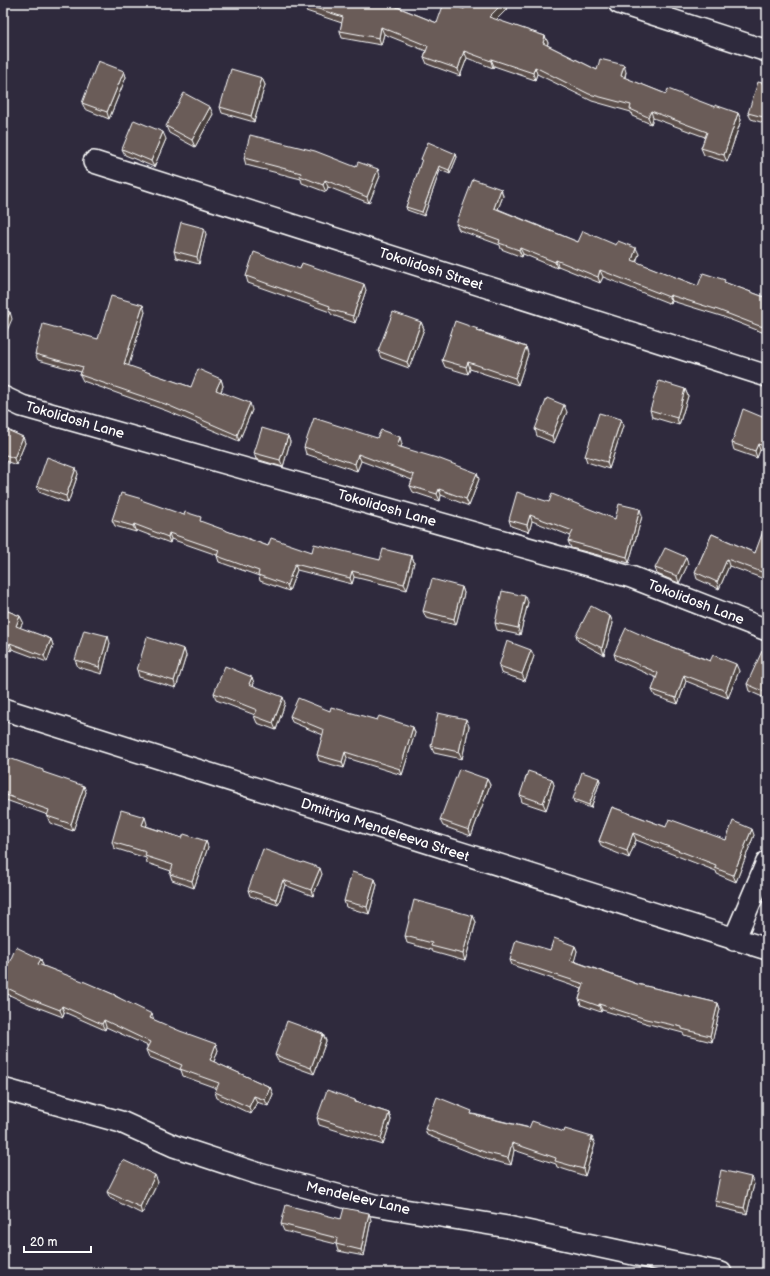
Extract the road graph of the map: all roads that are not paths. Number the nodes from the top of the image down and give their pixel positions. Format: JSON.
{"nodes":[{"id":1,"x":619,"y":3,"type":"edge"},
{"id":2,"x":767,"y":51,"type":"edge"},
{"id":3,"x":94,"y":162,"type":"dead end"},
{"id":4,"x":767,"y":376,"type":"edge"},
{"id":5,"x":3,"y":397,"type":"edge"},
{"id":6,"x":767,"y":630,"type":"edge"},
{"id":7,"x":3,"y":709,"type":"edge"},
{"id":8,"x":767,"y":862,"type":"edge"},
{"id":9,"x":734,"y":940,"type":"junction"},
{"id":10,"x":767,"y":949,"type":"edge"},
{"id":11,"x":3,"y":1089,"type":"edge"},
{"id":12,"x":722,"y":1273,"type":"edge"}],
"edges":[{"from":1,"to":2,"type":"street"},
{"from":3,"to":4,"type":"street","name":"Tokolidosh Street"},
{"from":5,"to":6,"type":"street","name":"Tokolidosh Lane"},
{"from":7,"to":9,"type":"street","name":"Dmitriya Mendeleeva Street"},
{"from":8,"to":9,"type":"street"},
{"from":9,"to":10,"type":"street","name":"Dmitriya Mendeleeva Street"},
{"from":11,"to":12,"type":"street","name":"Mendeleev Lane"}]}
